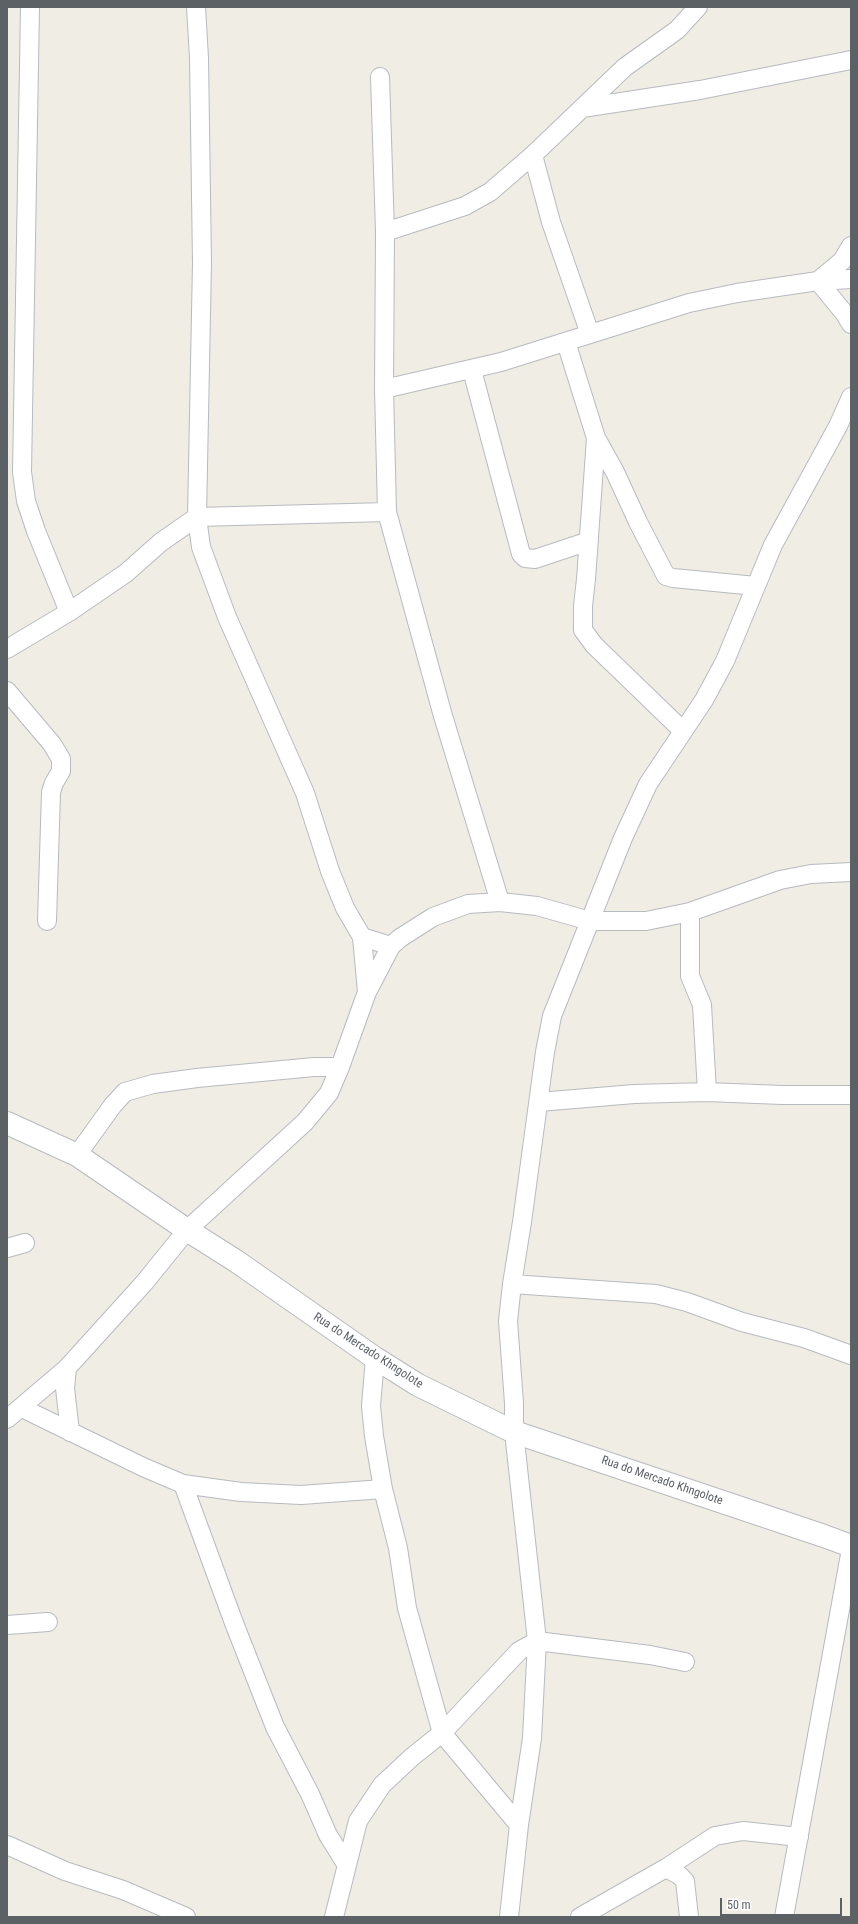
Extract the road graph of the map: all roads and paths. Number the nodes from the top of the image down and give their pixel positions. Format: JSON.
{"nodes":[{"id":1,"x":30,"y":7,"type":"edge"},
{"id":2,"x":196,"y":7,"type":"edge"},
{"id":3,"x":698,"y":7,"type":"edge"},
{"id":4,"x":851,"y":60,"type":"edge"},
{"id":5,"x":380,"y":77,"type":"dead end"},
{"id":6,"x":582,"y":108,"type":"junction"},
{"id":7,"x":533,"y":156,"type":"junction"},
{"id":8,"x":385,"y":232,"type":"junction"},
{"id":9,"x":851,"y":246,"type":"edge"},
{"id":10,"x":851,"y":279,"type":"edge"},
{"id":11,"x":818,"y":281,"type":"junction"},
{"id":12,"x":851,"y":324,"type":"edge"},
{"id":13,"x":590,"y":334,"type":"junction"},
{"id":14,"x":566,"y":342,"type":"junction"},
{"id":15,"x":472,"y":370,"type":"junction"},
{"id":16,"x":384,"y":389,"type":"junction"},
{"id":17,"x":851,"y":397,"type":"edge"},
{"id":18,"x":596,"y":438,"type":"junction"},
{"id":19,"x":387,"y":512,"type":"junction"},
{"id":20,"x":197,"y":517,"type":"junction"},
{"id":21,"x":589,"y":541,"type":"junction"},
{"id":22,"x":756,"y":586,"type":"junction"},
{"id":23,"x":69,"y":612,"type":"junction"},
{"id":24,"x":7,"y":649,"type":"edge"},
{"id":25,"x":7,"y":691,"type":"edge"},
{"id":26,"x":683,"y":731,"type":"junction"},
{"id":27,"x":851,"y":872,"type":"edge"},
{"id":28,"x":500,"y":902,"type":"junction"},
{"id":29,"x":690,"y":912,"type":"junction"},
{"id":30,"x":47,"y":921,"type":"dead end"},
{"id":31,"x":590,"y":921,"type":"junction"},
{"id":32,"x":362,"y":937,"type":"junction"},
{"id":33,"x":391,"y":946,"type":"junction"},
{"id":34,"x":367,"y":992,"type":"junction"},
{"id":35,"x":340,"y":1067,"type":"junction"},
{"id":36,"x":707,"y":1092,"type":"junction"},
{"id":37,"x":851,"y":1095,"type":"edge"},
{"id":38,"x":539,"y":1102,"type":"junction"},
{"id":39,"x":7,"y":1123,"type":"edge"},
{"id":40,"x":77,"y":1155,"type":"junction"},
{"id":41,"x":187,"y":1230,"type":"junction"},
{"id":42,"x":25,"y":1242,"type":"dead end"},
{"id":43,"x":7,"y":1248,"type":"edge"},
{"id":44,"x":512,"y":1284,"type":"junction"},
{"id":45,"x":851,"y":1355,"type":"edge"},
{"id":46,"x":375,"y":1358,"type":"junction"},
{"id":47,"x":68,"y":1368,"type":"junction"},
{"id":48,"x":22,"y":1408,"type":"junction"},
{"id":49,"x":7,"y":1419,"type":"edge"},
{"id":50,"x":70,"y":1432,"type":"junction"},
{"id":51,"x":514,"y":1432,"type":"junction"},
{"id":52,"x":183,"y":1484,"type":"junction"},
{"id":53,"x":383,"y":1489,"type":"junction"},
{"id":54,"x":824,"y":1536,"type":"junction"},
{"id":55,"x":851,"y":1536,"type":"edge"},
{"id":56,"x":851,"y":1548,"type":"edge"},
{"id":57,"x":48,"y":1622,"type":"dead end"},
{"id":58,"x":7,"y":1625,"type":"edge"},
{"id":59,"x":537,"y":1641,"type":"junction"},
{"id":60,"x":686,"y":1662,"type":"dead end"},
{"id":61,"x":442,"y":1733,"type":"junction"},
{"id":62,"x":519,"y":1825,"type":"junction"},
{"id":63,"x":798,"y":1837,"type":"junction"},
{"id":64,"x":7,"y":1845,"type":"edge"},
{"id":65,"x":346,"y":1864,"type":"junction"},
{"id":66,"x":666,"y":1868,"type":"junction"},
{"id":67,"x":186,"y":1917,"type":"edge"},
{"id":68,"x":334,"y":1917,"type":"edge"},
{"id":69,"x":509,"y":1917,"type":"edge"},
{"id":70,"x":580,"y":1917,"type":"edge"},
{"id":71,"x":689,"y":1917,"type":"edge"},
{"id":72,"x":784,"y":1917,"type":"edge"}],
"edges":[{"from":1,"to":23,"type":"street"},
{"from":2,"to":20,"type":"street"},
{"from":3,"to":6,"type":"street"},
{"from":4,"to":6,"type":"street"},
{"from":5,"to":8,"type":"street"},
{"from":6,"to":7,"type":"street"},
{"from":7,"to":8,"type":"street"},
{"from":7,"to":13,"type":"street"},
{"from":8,"to":16,"type":"street"},
{"from":9,"to":11,"type":"street"},
{"from":10,"to":11,"type":"street"},
{"from":11,"to":12,"type":"street"},
{"from":11,"to":13,"type":"street"},
{"from":13,"to":14,"type":"street"},
{"from":14,"to":15,"type":"street"},
{"from":14,"to":18,"type":"street"},
{"from":15,"to":16,"type":"street"},
{"from":15,"to":21,"type":"street"},
{"from":16,"to":19,"type":"street"},
{"from":17,"to":22,"type":"street"},
{"from":18,"to":21,"type":"street"},
{"from":18,"to":22,"type":"street"},
{"from":19,"to":20,"type":"street"},
{"from":19,"to":28,"type":"street"},
{"from":20,"to":23,"type":"street"},
{"from":20,"to":32,"type":"street"},
{"from":21,"to":26,"type":"street"},
{"from":22,"to":26,"type":"street"},
{"from":23,"to":24,"type":"street"},
{"from":25,"to":30,"type":"street"},
{"from":26,"to":31,"type":"street"},
{"from":27,"to":29,"type":"street"},
{"from":28,"to":31,"type":"street"},
{"from":28,"to":33,"type":"street"},
{"from":29,"to":31,"type":"street"},
{"from":29,"to":36,"type":"street"},
{"from":31,"to":38,"type":"street"},
{"from":32,"to":33,"type":"street"},
{"from":32,"to":34,"type":"street"},
{"from":33,"to":34,"type":"street"},
{"from":34,"to":35,"type":"street"},
{"from":35,"to":40,"type":"street"},
{"from":35,"to":41,"type":"street"},
{"from":36,"to":37,"type":"street"},
{"from":36,"to":38,"type":"street"},
{"from":38,"to":44,"type":"street"},
{"from":39,"to":40,"type":"street","name":"Rua do Mercado Khngolote"},
{"from":40,"to":41,"type":"street","name":"Rua do Mercado Khngolote"},
{"from":41,"to":46,"type":"street","name":"Rua do Mercado Khngolote"},
{"from":41,"to":47,"type":"street"},
{"from":42,"to":43,"type":"street"},
{"from":44,"to":45,"type":"street"},
{"from":44,"to":51,"type":"street"},
{"from":46,"to":51,"type":"street","name":"Rua do Mercado Khngolote"},
{"from":46,"to":53,"type":"street"},
{"from":47,"to":48,"type":"street"},
{"from":47,"to":50,"type":"street"},
{"from":48,"to":49,"type":"street"},
{"from":48,"to":50,"type":"street"},
{"from":50,"to":52,"type":"street"},
{"from":51,"to":54,"type":"street","name":"Rua do Mercado Khngolote"},
{"from":51,"to":59,"type":"street"},
{"from":52,"to":53,"type":"street"},
{"from":52,"to":65,"type":"street"},
{"from":53,"to":61,"type":"street"},
{"from":54,"to":55,"type":"street"},
{"from":54,"to":56,"type":"street","name":"Rua do Mercado Khngolote"},
{"from":56,"to":63,"type":"street"},
{"from":57,"to":58,"type":"street"},
{"from":59,"to":60,"type":"street"},
{"from":59,"to":61,"type":"street"},
{"from":59,"to":62,"type":"street"},
{"from":61,"to":62,"type":"street"},
{"from":61,"to":65,"type":"street"},
{"from":62,"to":69,"type":"street"},
{"from":63,"to":66,"type":"street"},
{"from":63,"to":72,"type":"street"},
{"from":64,"to":67,"type":"street"},
{"from":65,"to":68,"type":"street"},
{"from":66,"to":70,"type":"street"},
{"from":66,"to":71,"type":"street"}]}
